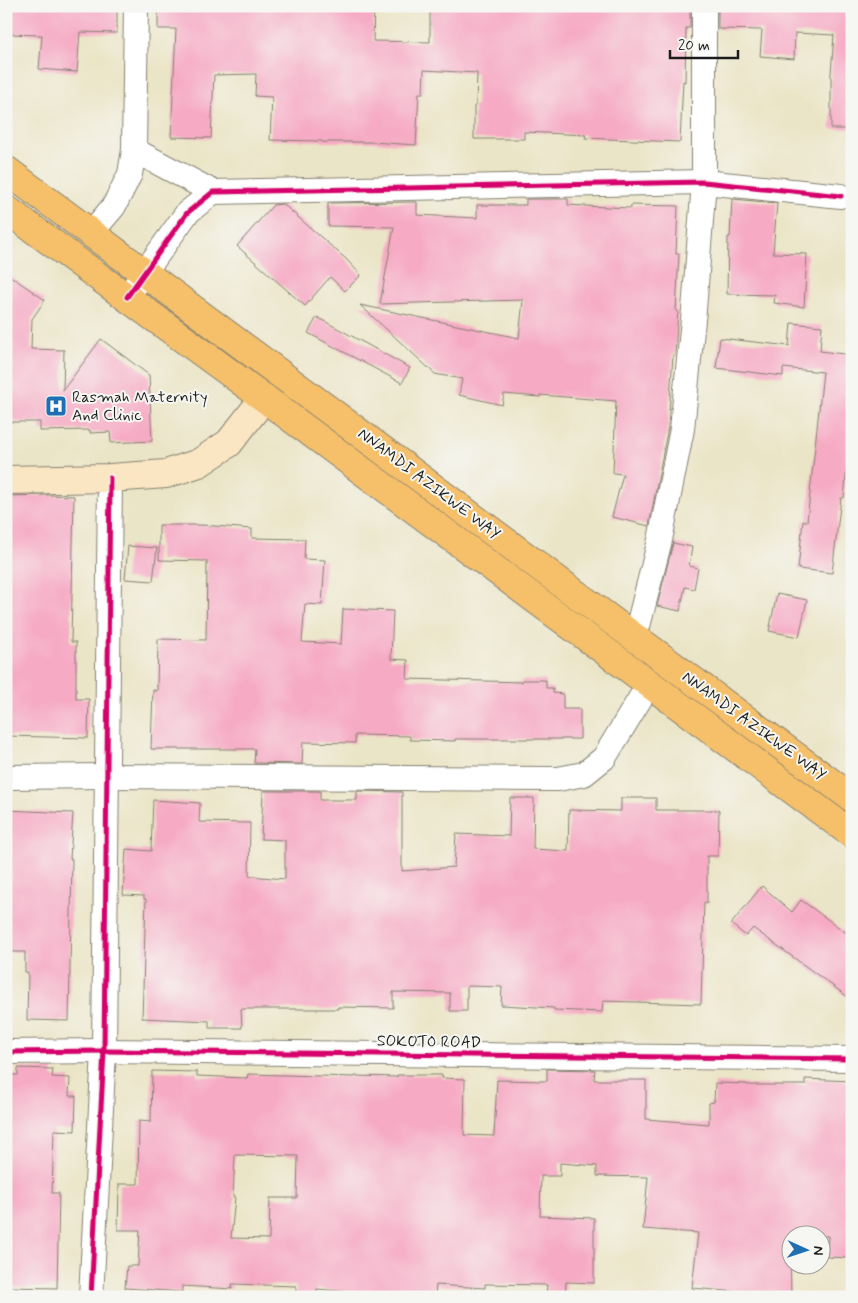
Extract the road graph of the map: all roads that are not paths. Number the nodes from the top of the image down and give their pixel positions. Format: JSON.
{"nodes":[{"id":1,"x":136,"y":6,"type":"edge"},
{"id":2,"x":704,"y":6,"type":"edge"},
{"id":3,"x":134,"y":150,"type":"junction"},
{"id":4,"x":6,"y":170,"type":"edge"},
{"id":5,"x":704,"y":182,"type":"junction"},
{"id":6,"x":213,"y":192,"type":"junction"},
{"id":7,"x":841,"y":196,"type":"dead end"},
{"id":8,"x":6,"y":209,"type":"edge"},
{"id":9,"x":91,"y":233,"type":"junction"},
{"id":10,"x":144,"y":271,"type":"junction"},
{"id":11,"x":127,"y":297,"type":"junction"},
{"id":12,"x":264,"y":398,"type":"junction"},
{"id":13,"x":110,"y":478,"type":"junction"},
{"id":14,"x":6,"y":480,"type":"edge"},
{"id":15,"x":635,"y":638,"type":"junction"},
{"id":16,"x":649,"y":684,"type":"junction"},
{"id":17,"x":106,"y":776,"type":"junction"},
{"id":18,"x":6,"y":777,"type":"edge"},
{"id":19,"x":852,"y":798,"type":"edge"},
{"id":20,"x":852,"y":834,"type":"edge"},
{"id":21,"x":104,"y":1051,"type":"junction"},
{"id":22,"x":6,"y":1052,"type":"edge"},
{"id":23,"x":852,"y":1059,"type":"edge"},
{"id":24,"x":91,"y":1297,"type":"edge"}],
"edges":[{"from":1,"to":3,"type":"street"},
{"from":2,"to":5,"type":"street"},
{"from":3,"to":6,"type":"street"},
{"from":3,"to":9,"type":"street"},
{"from":4,"to":9,"type":"highway","name":"NNAMDI AZIKWE WAY"},
{"from":5,"to":6,"type":"street"},
{"from":5,"to":7,"type":"street"},
{"from":5,"to":15,"type":"street"},
{"from":6,"to":10,"type":"street"},
{"from":8,"to":11,"type":"highway","name":"NNAMDI AZIKWE WAY"},
{"from":9,"to":10,"type":"highway","name":"NNAMDI AZIKWE WAY"},
{"from":10,"to":11,"type":"street"},
{"from":10,"to":15,"type":"highway","name":"NNAMDI AZIKWE WAY"},
{"from":11,"to":12,"type":"highway","name":"NNAMDI AZIKWE WAY"},
{"from":12,"to":13,"type":"street"},
{"from":12,"to":16,"type":"highway","name":"NNAMDI AZIKWE WAY"},
{"from":13,"to":14,"type":"street"},
{"from":13,"to":17,"type":"street"},
{"from":15,"to":19,"type":"highway","name":"NNAMDI AZIKWE WAY"},
{"from":16,"to":17,"type":"street"},
{"from":16,"to":20,"type":"highway","name":"NNAMDI AZIKWE WAY"},
{"from":17,"to":18,"type":"street"},
{"from":17,"to":21,"type":"street"},
{"from":21,"to":22,"type":"street","name":"SOKOTO ROAD"},
{"from":21,"to":23,"type":"street","name":"SOKOTO ROAD"},
{"from":21,"to":24,"type":"street"}]}
